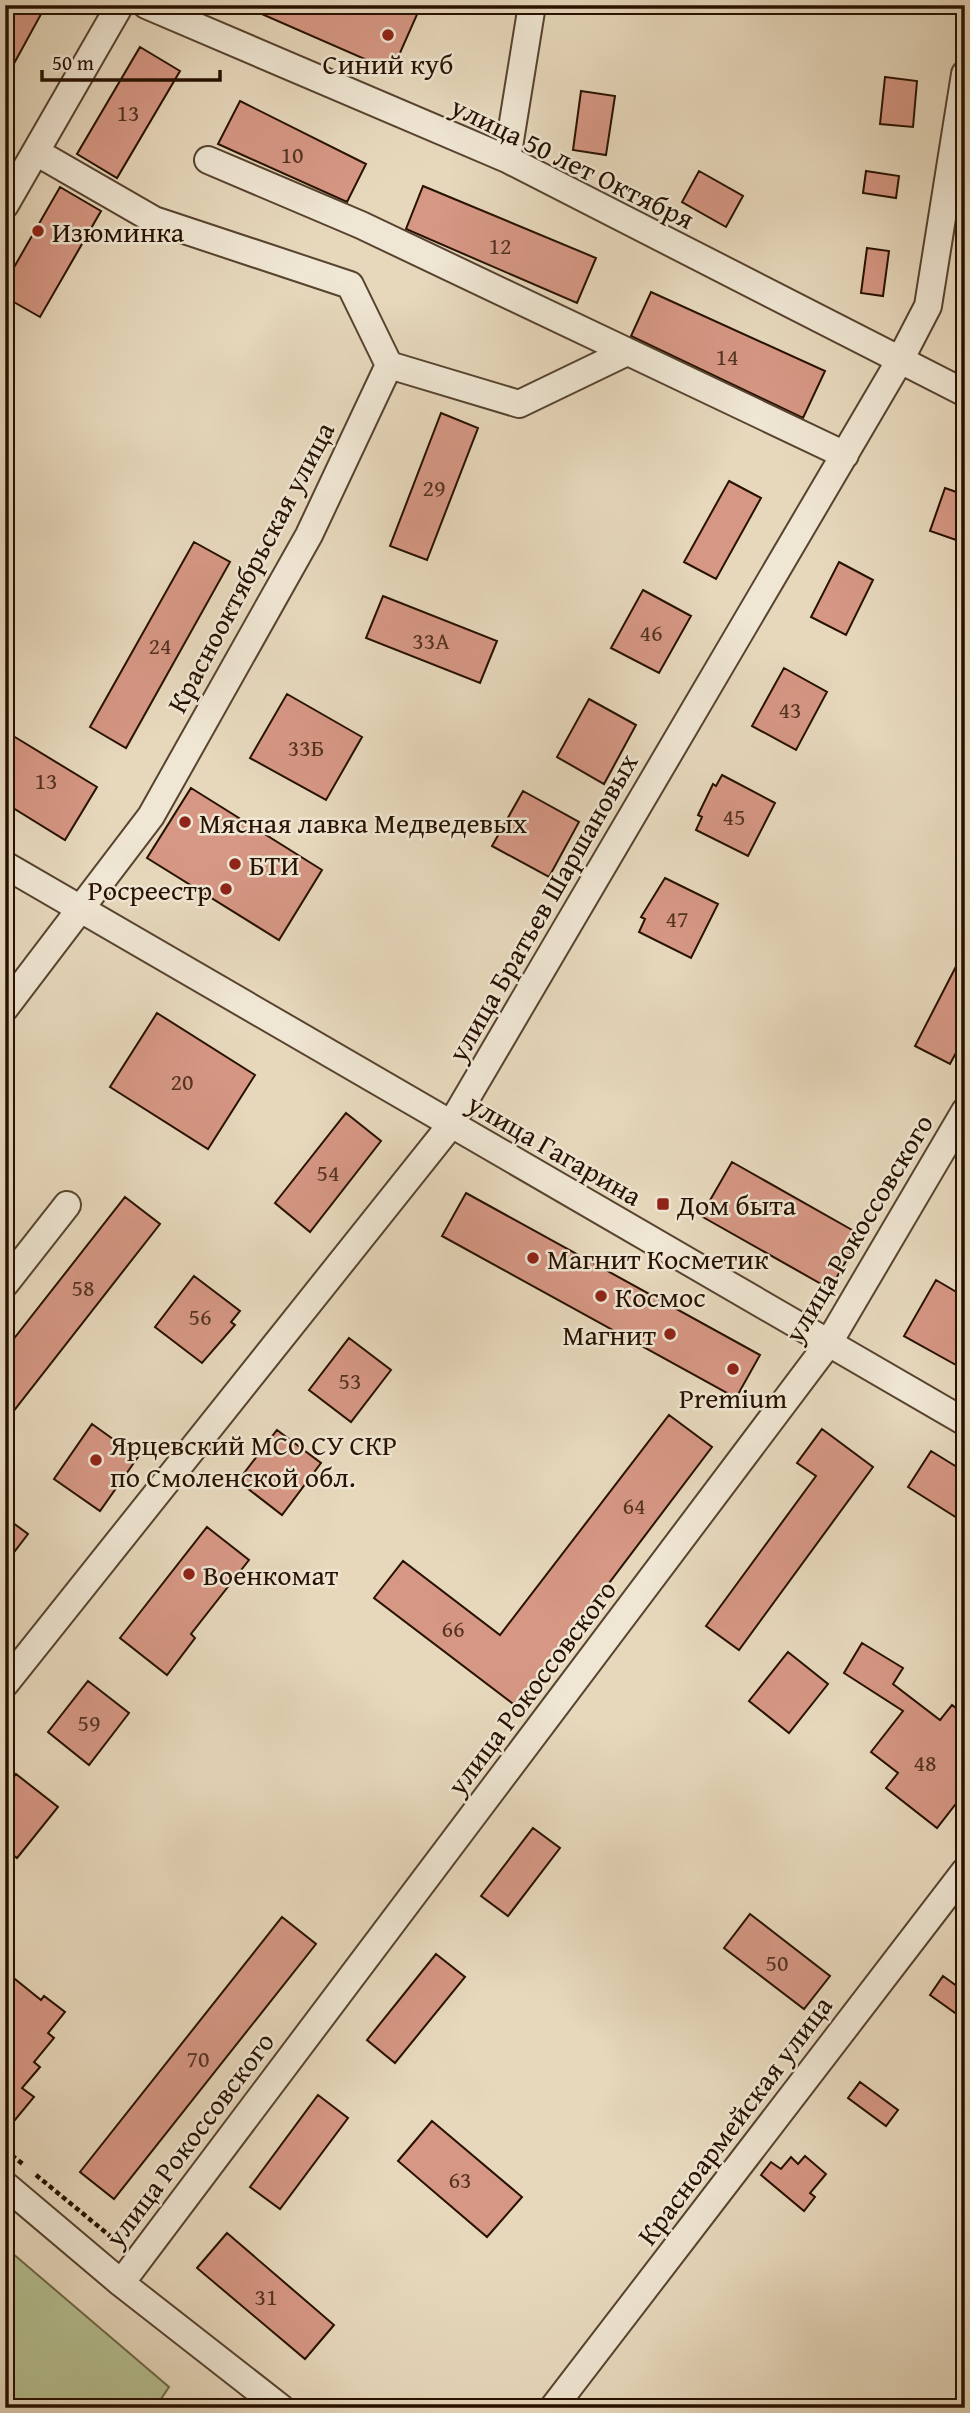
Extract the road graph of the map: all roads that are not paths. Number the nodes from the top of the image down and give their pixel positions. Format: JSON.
{"nodes":[{"id":1,"x":120,"y":5,"type":"edge"},
{"id":2,"x":146,"y":5,"type":"edge"},
{"id":3,"x":532,"y":5,"type":"edge"},
{"id":4,"x":965,"y":75,"type":"edge"},
{"id":5,"x":36,"y":152,"type":"junction"},
{"id":6,"x":507,"y":159,"type":"junction"},
{"id":7,"x":208,"y":160,"type":"dead end"},
{"id":8,"x":5,"y":205,"type":"edge"},
{"id":9,"x":627,"y":352,"type":"junction"},
{"id":10,"x":900,"y":360,"type":"junction"},
{"id":11,"x":389,"y":365,"type":"junction"},
{"id":12,"x":965,"y":393,"type":"edge"},
{"id":13,"x":845,"y":455,"type":"junction"},
{"id":14,"x":5,"y":865,"type":"edge"},
{"id":15,"x":80,"y":910,"type":"junction"},
{"id":16,"x":5,"y":1008,"type":"edge"},
{"id":17,"x":965,"y":1111,"type":"edge"},
{"id":18,"x":450,"y":1126,"type":"junction"},
{"id":19,"x":67,"y":1205,"type":"dead end"},
{"id":20,"x":5,"y":1284,"type":"edge"},
{"id":21,"x":828,"y":1344,"type":"junction"},
{"id":22,"x":965,"y":1422,"type":"edge"},
{"id":23,"x":5,"y":1684,"type":"edge"},
{"id":24,"x":965,"y":1871,"type":"edge"},
{"id":25,"x":5,"y":2185,"type":"edge"},
{"id":26,"x":121,"y":2283,"type":"junction"},
{"id":27,"x":281,"y":2408,"type":"edge"},
{"id":28,"x":553,"y":2408,"type":"edge"}],
"edges":[{"from":1,"to":5,"type":"street"},
{"from":2,"to":6,"type":"street","name":"улица 50 лет Октября"},
{"from":3,"to":6,"type":"street"},
{"from":4,"to":10,"type":"street","name":"улица Братьев Шаршановых"},
{"from":5,"to":8,"type":"street"},
{"from":5,"to":11,"type":"street"},
{"from":6,"to":10,"type":"street","name":"улица 50 лет Октября"},
{"from":7,"to":9,"type":"street"},
{"from":9,"to":11,"type":"street"},
{"from":9,"to":13,"type":"street"},
{"from":10,"to":12,"type":"street","name":"улица 50 лет Октября"},
{"from":10,"to":13,"type":"street","name":"улица Братьев Шаршановых"},
{"from":11,"to":15,"type":"street","name":"Краснооктябрьская улица"},
{"from":13,"to":18,"type":"street","name":"улица Братьев Шаршановых"},
{"from":14,"to":15,"type":"street","name":"улица Гагарина"},
{"from":15,"to":16,"type":"street","name":"Краснооктябрьская улица"},
{"from":15,"to":18,"type":"street","name":"улица Гагарина"},
{"from":17,"to":21,"type":"street","name":"улица Рокоссовского"},
{"from":18,"to":21,"type":"street","name":"улица Гагарина"},
{"from":18,"to":23,"type":"street","name":"улица Братьев Шаршановых"},
{"from":19,"to":20,"type":"street"},
{"from":21,"to":22,"type":"street","name":"улица Гагарина"},
{"from":21,"to":26,"type":"street","name":"улица Рокоссовского"},
{"from":24,"to":28,"type":"street","name":"Красноармейская улица"},
{"from":25,"to":26,"type":"street"},
{"from":26,"to":27,"type":"street"}]}
